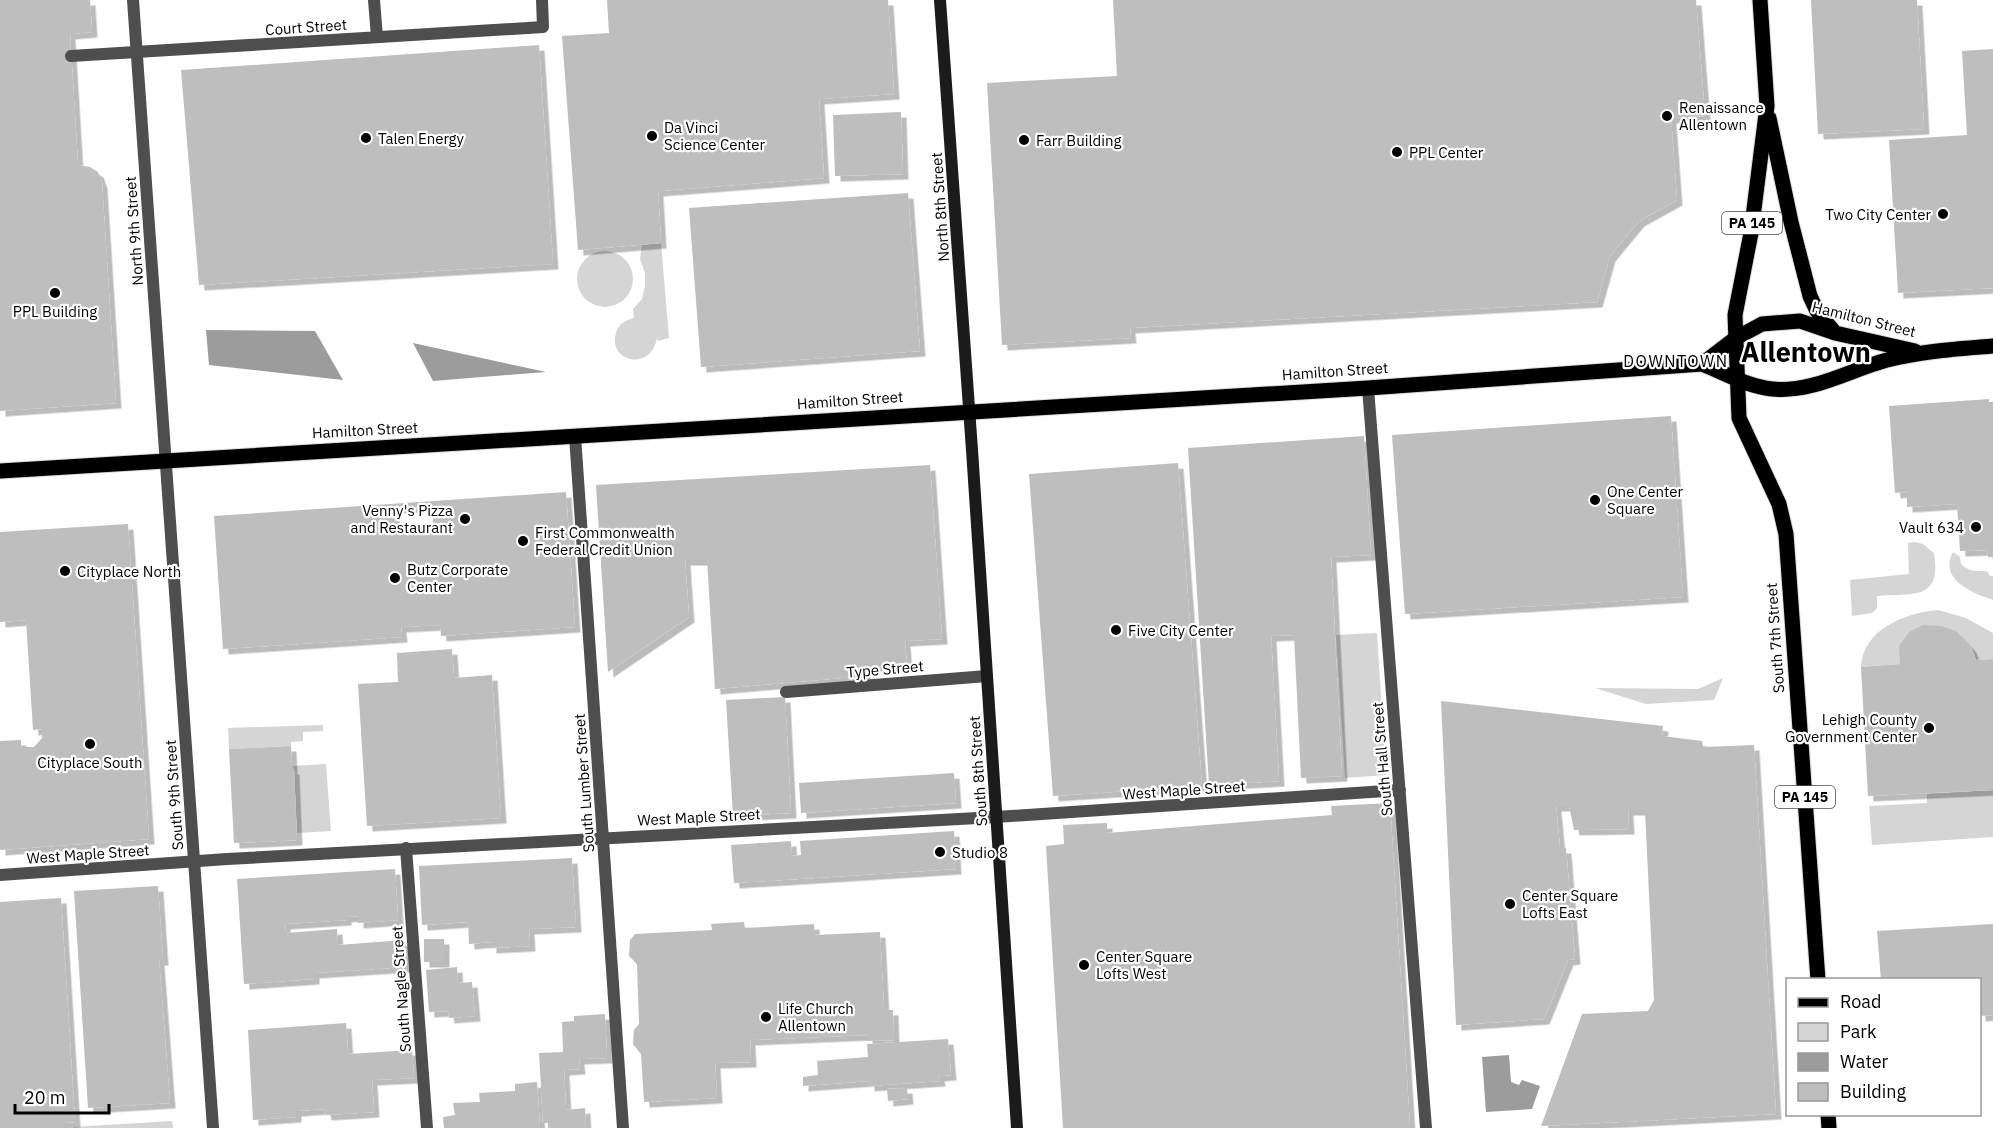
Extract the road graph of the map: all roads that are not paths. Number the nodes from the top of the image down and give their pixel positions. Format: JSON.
{"nodes":[{"id":1,"x":134,"y":0,"type":"edge"},
{"id":2,"x":374,"y":0,"type":"edge"},
{"id":3,"x":542,"y":0,"type":"edge"},
{"id":4,"x":940,"y":0,"type":"edge"},
{"id":5,"x":1760,"y":0,"type":"edge"},
{"id":6,"x":377,"y":38,"type":"junction"},
{"id":7,"x":137,"y":52,"type":"junction"},
{"id":8,"x":71,"y":56,"type":"dead end"},
{"id":9,"x":1767,"y":106,"type":"junction"},
{"id":10,"x":1835,"y":333,"type":"junction"},
{"id":11,"x":1736,"y":338,"type":"junction"},
{"id":12,"x":1993,"y":346,"type":"edge"},
{"id":13,"x":1921,"y":352,"type":"junction"},
{"id":14,"x":1702,"y":364,"type":"junction"},
{"id":15,"x":1738,"y":381,"type":"junction"},
{"id":16,"x":1368,"y":388,"type":"junction"},
{"id":17,"x":970,"y":411,"type":"junction"},
{"id":18,"x":575,"y":436,"type":"junction"},
{"id":19,"x":165,"y":460,"type":"junction"},
{"id":20,"x":0,"y":471,"type":"edge"},
{"id":21,"x":987,"y":676,"type":"junction"},
{"id":22,"x":786,"y":692,"type":"dead end"},
{"id":23,"x":1400,"y":790,"type":"junction"},
{"id":24,"x":996,"y":817,"type":"junction"},
{"id":25,"x":602,"y":837,"type":"junction"},
{"id":26,"x":406,"y":848,"type":"junction"},
{"id":27,"x":194,"y":861,"type":"junction"},
{"id":28,"x":0,"y":875,"type":"edge"},
{"id":29,"x":1818,"y":978,"type":"edge"},
{"id":30,"x":213,"y":1128,"type":"edge"},
{"id":31,"x":427,"y":1128,"type":"edge"},
{"id":32,"x":623,"y":1128,"type":"edge"},
{"id":33,"x":1017,"y":1128,"type":"edge"},
{"id":34,"x":1426,"y":1128,"type":"edge"}],
"edges":[{"from":1,"to":7,"type":"street","name":"North 9th Street"},
{"from":2,"to":6,"type":"street"},
{"from":3,"to":6,"type":"street","name":"Court Street"},
{"from":4,"to":17,"type":"main road","name":"North 8th Street"},
{"from":5,"to":9,"type":"main road","number":"PA 145"},
{"from":6,"to":7,"type":"street","name":"Court Street"},
{"from":7,"to":8,"type":"street","name":"Court Street"},
{"from":7,"to":19,"type":"street","name":"North 9th Street"},
{"from":9,"to":10,"type":"main road"},
{"from":9,"to":11,"type":"main road","number":"PA 145"},
{"from":10,"to":11,"type":"main road","name":"Hamilton Street"},
{"from":10,"to":13,"type":"main road","name":"Hamilton Street"},
{"from":11,"to":14,"type":"main road","name":"Hamilton Street"},
{"from":11,"to":15,"type":"main road","name":"South 7th Street","number":"PA 145"},
{"from":12,"to":13,"type":"main road","name":"Hamilton Street"},
{"from":13,"to":15,"type":"main road","name":"Hamilton Street"},
{"from":14,"to":15,"type":"main road","name":"Hamilton Street"},
{"from":14,"to":16,"type":"main road","name":"Hamilton Street"},
{"from":15,"to":29,"type":"main road","name":"South 7th Street","number":"PA 145"},
{"from":16,"to":17,"type":"main road","name":"Hamilton Street"},
{"from":16,"to":23,"type":"street","name":"South Hall Street"},
{"from":17,"to":18,"type":"main road","name":"Hamilton Street"},
{"from":17,"to":21,"type":"main road","name":"South 8th Street"},
{"from":18,"to":19,"type":"main road","name":"Hamilton Street"},
{"from":18,"to":25,"type":"street","name":"South Lumber Street"},
{"from":19,"to":20,"type":"main road","name":"Hamilton Street"},
{"from":19,"to":27,"type":"street","name":"South 9th Street"},
{"from":21,"to":22,"type":"street","name":"Type Street"},
{"from":21,"to":24,"type":"main road","name":"South 8th Street"},
{"from":23,"to":24,"type":"street","name":"West Maple Street"},
{"from":23,"to":34,"type":"street","name":"South Hall Street"},
{"from":24,"to":25,"type":"street","name":"West Maple Street"},
{"from":24,"to":33,"type":"main road","name":"South 8th Street"},
{"from":25,"to":26,"type":"street","name":"West Maple Street"},
{"from":25,"to":32,"type":"street","name":"South Lumber Street"},
{"from":26,"to":27,"type":"street","name":"West Maple Street"},
{"from":26,"to":31,"type":"street","name":"South Nagle Street"},
{"from":27,"to":28,"type":"street","name":"West Maple Street"},
{"from":27,"to":30,"type":"street","name":"South 9th Street"}]}
